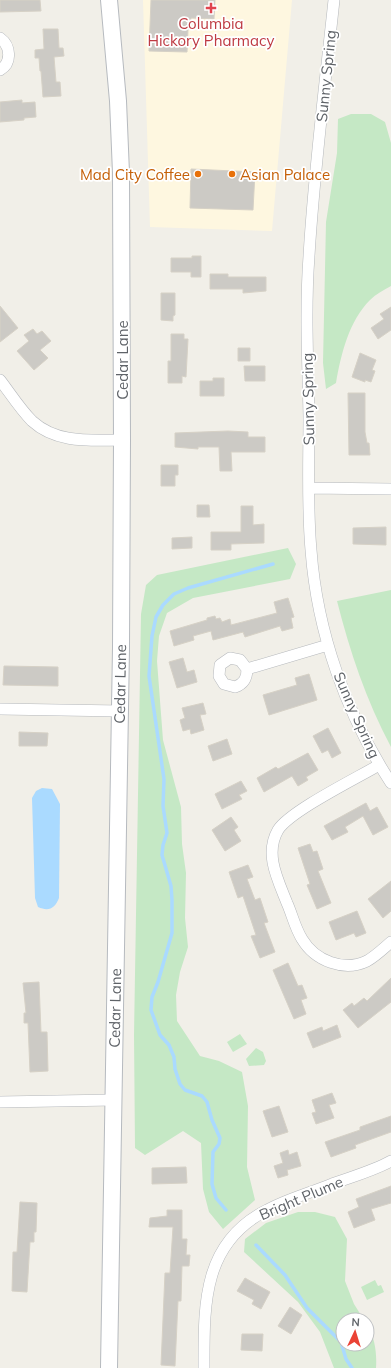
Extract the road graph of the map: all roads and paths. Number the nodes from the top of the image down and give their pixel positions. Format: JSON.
{"nodes":[{"id":1,"x":110,"y":0,"type":"edge"},
{"id":2,"x":334,"y":0,"type":"edge"},
{"id":3,"x":0,"y":38,"type":"edge"},
{"id":4,"x":0,"y":70,"type":"edge"},
{"id":5,"x":0,"y":380,"type":"edge"},
{"id":6,"x":122,"y":440,"type":"junction"},
{"id":7,"x":309,"y":488,"type":"junction"},
{"id":8,"x":391,"y":489,"type":"edge"},
{"id":9,"x":328,"y":645,"type":"junction"},
{"id":10,"x":247,"y":669,"type":"dead end"},
{"id":11,"x":0,"y":709,"type":"edge"},
{"id":12,"x":120,"y":711,"type":"junction"},
{"id":13,"x":380,"y":765,"type":"junction"},
{"id":14,"x":391,"y":783,"type":"edge"},
{"id":15,"x":391,"y":942,"type":"edge"},
{"id":16,"x":113,"y":1100,"type":"junction"},
{"id":17,"x":0,"y":1102,"type":"edge"},
{"id":18,"x":391,"y":1161,"type":"edge"},
{"id":19,"x":109,"y":1368,"type":"edge"},
{"id":20,"x":204,"y":1368,"type":"edge"}],
"edges":[{"from":1,"to":6,"type":"main road","name":"Cedar Lane"},
{"from":2,"to":7,"type":"street","name":"Sunny Spring"},
{"from":3,"to":4,"type":"street"},
{"from":5,"to":6,"type":"street"},
{"from":6,"to":12,"type":"main road","name":"Cedar Lane"},
{"from":7,"to":8,"type":"street"},
{"from":7,"to":9,"type":"street","name":"Sunny Spring"},
{"from":9,"to":10,"type":"street"},
{"from":9,"to":13,"type":"street","name":"Sunny Spring"},
{"from":11,"to":12,"type":"street"},
{"from":12,"to":16,"type":"main road","name":"Cedar Lane"},
{"from":13,"to":14,"type":"street","name":"Sunny Spring"},
{"from":13,"to":15,"type":"street"},
{"from":16,"to":17,"type":"street"},
{"from":16,"to":19,"type":"main road","name":"Cedar Lane"},
{"from":18,"to":20,"type":"street","name":"Bright Plume"}]}
